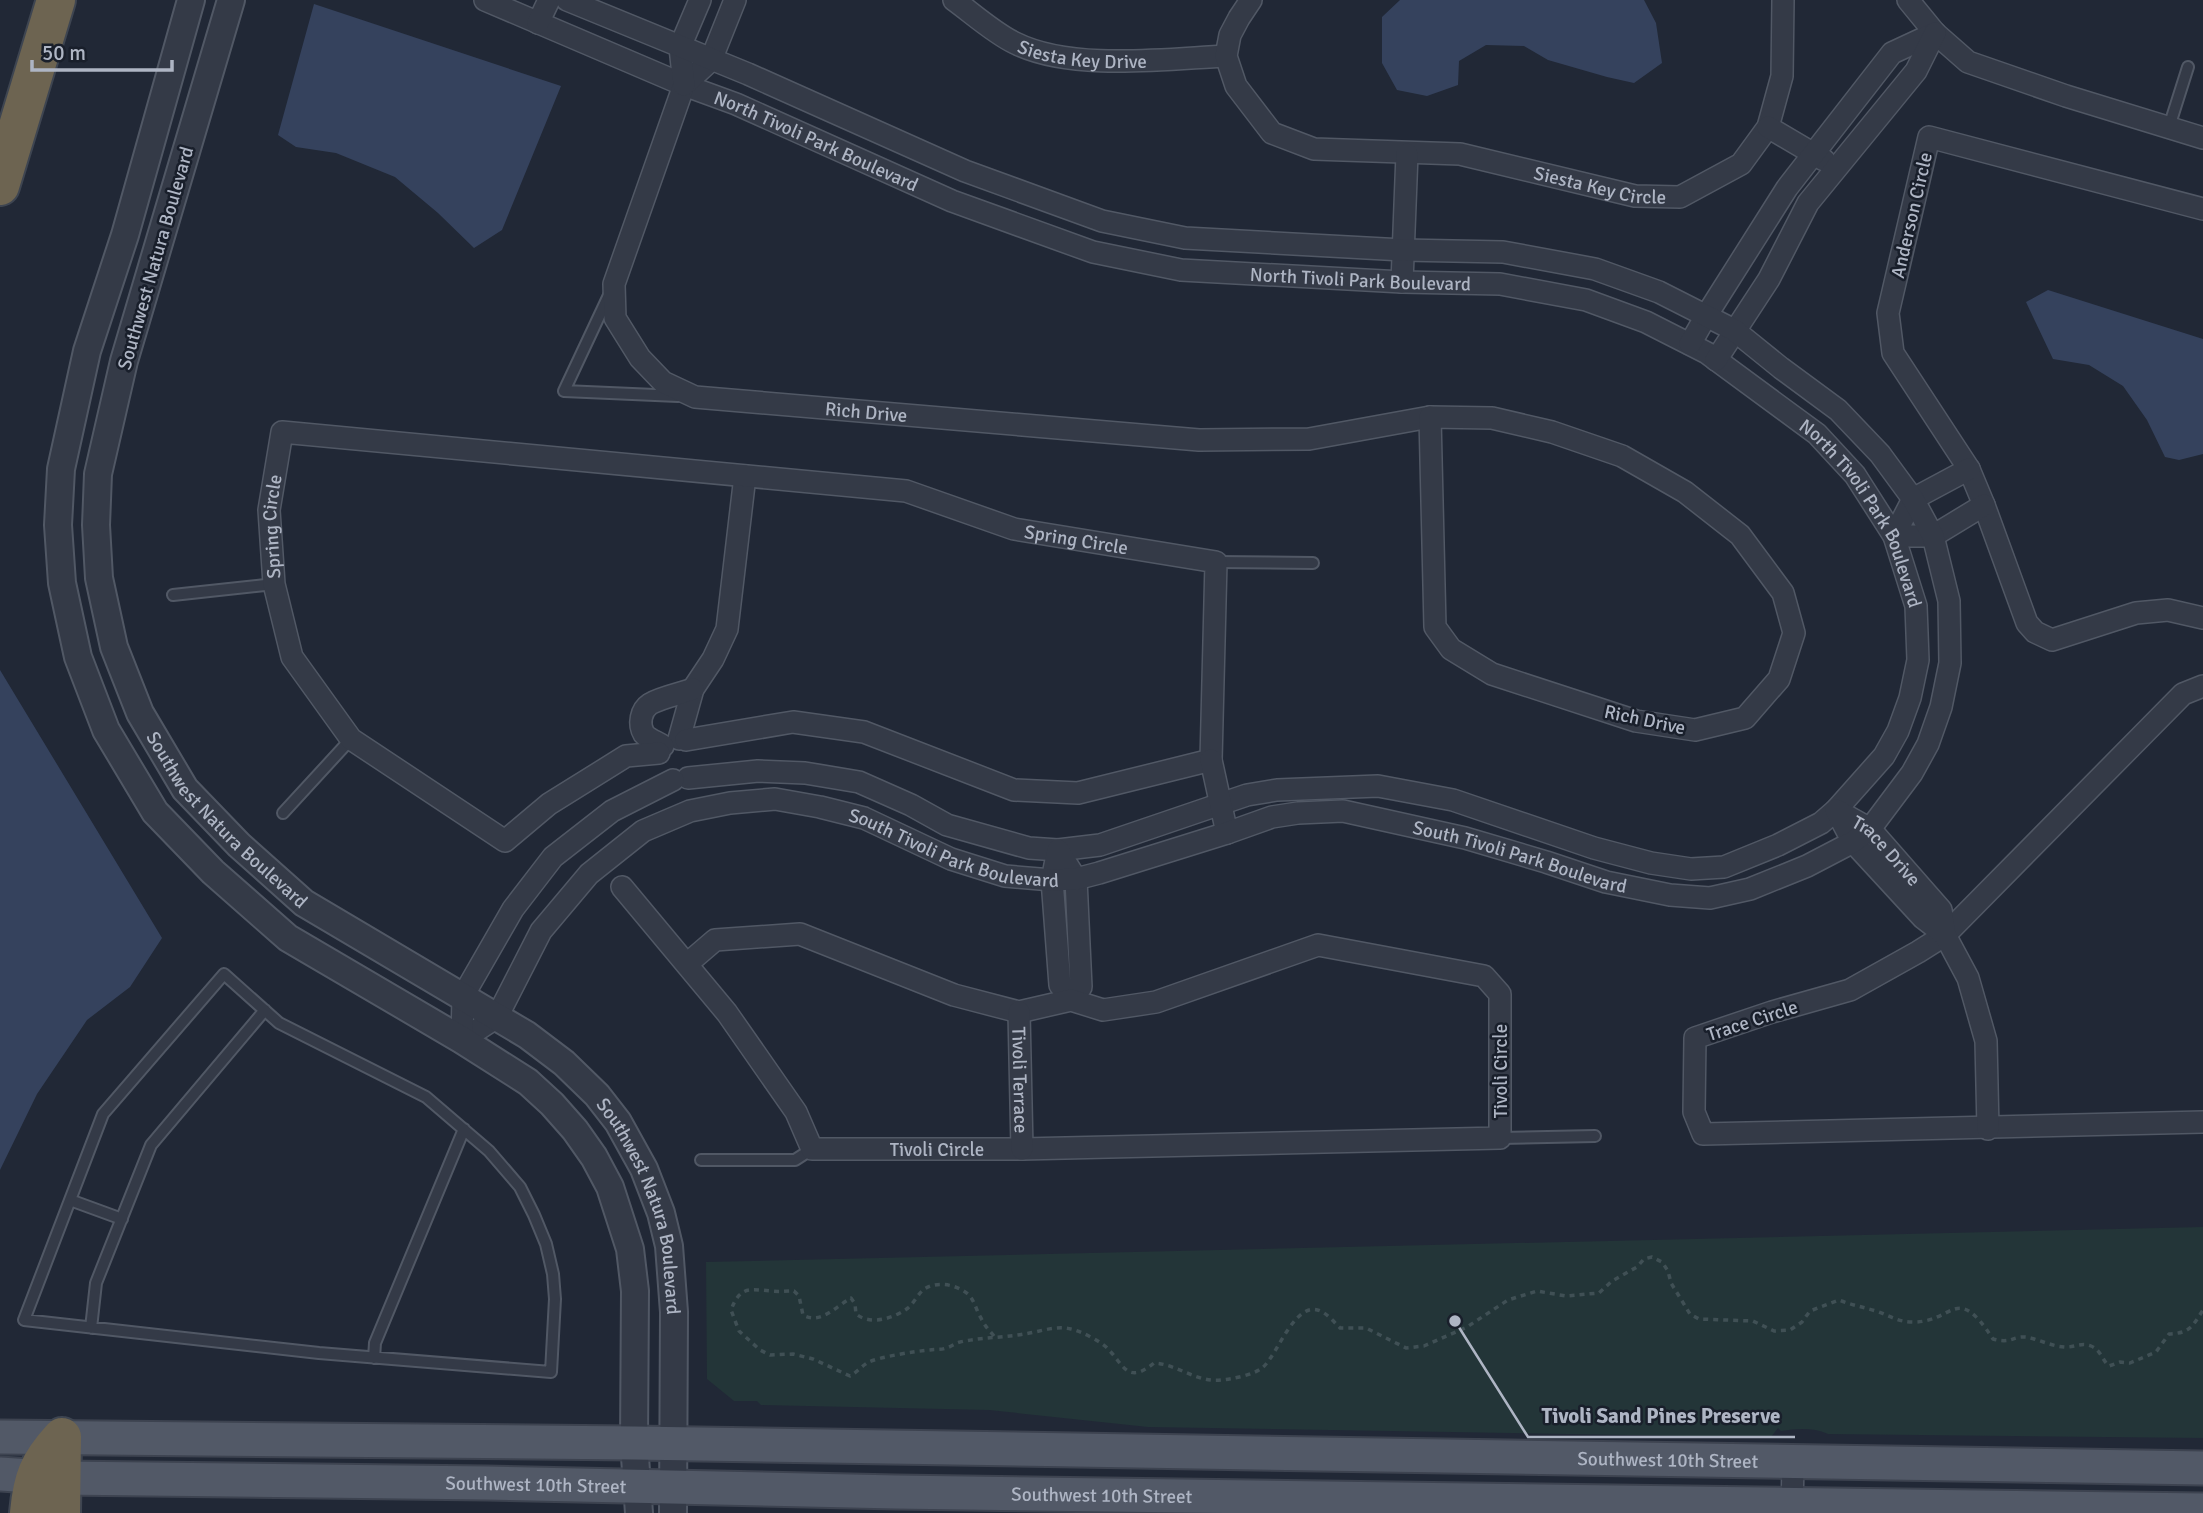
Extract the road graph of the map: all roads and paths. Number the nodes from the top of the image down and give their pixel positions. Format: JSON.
{"nodes":[{"id":1,"x":33,"y":0,"type":"edge"},
{"id":2,"x":56,"y":0,"type":"edge"},
{"id":3,"x":191,"y":0,"type":"edge"},
{"id":4,"x":231,"y":0,"type":"edge"},
{"id":5,"x":485,"y":0,"type":"edge"},
{"id":6,"x":548,"y":0,"type":"edge"},
{"id":7,"x":567,"y":0,"type":"edge"},
{"id":8,"x":700,"y":0,"type":"edge"},
{"id":9,"x":735,"y":0,"type":"edge"},
{"id":10,"x":954,"y":0,"type":"edge"},
{"id":11,"x":1251,"y":0,"type":"edge"},
{"id":12,"x":1783,"y":0,"type":"edge"},
{"id":13,"x":1908,"y":0,"type":"edge"},
{"id":14,"x":538,"y":23,"type":"junction"},
{"id":15,"x":1935,"y":33,"type":"junction"},
{"id":16,"x":680,"y":47,"type":"junction"},
{"id":17,"x":1226,"y":56,"type":"junction"},
{"id":18,"x":711,"y":60,"type":"junction"},
{"id":19,"x":2188,"y":67,"type":"dead end"},
{"id":20,"x":684,"y":85,"type":"junction"},
{"id":21,"x":0,"y":109,"type":"edge"},
{"id":22,"x":1768,"y":127,"type":"junction"},
{"id":23,"x":2169,"y":127,"type":"junction"},
{"id":24,"x":2203,"y":138,"type":"edge"},
{"id":25,"x":1408,"y":153,"type":"junction"},
{"id":26,"x":1814,"y":153,"type":"junction"},
{"id":27,"x":1834,"y":169,"type":"junction"},
{"id":28,"x":989,"y":180,"type":"junction"},
{"id":29,"x":0,"y":186,"type":"edge"},
{"id":30,"x":2203,"y":209,"type":"edge"},
{"id":31,"x":979,"y":210,"type":"junction"},
{"id":32,"x":1403,"y":250,"type":"junction"},
{"id":33,"x":1402,"y":282,"type":"junction"},
{"id":34,"x":614,"y":284,"type":"junction"},
{"id":35,"x":1706,"y":316,"type":"junction"},
{"id":36,"x":1734,"y":330,"type":"junction"},
{"id":37,"x":1690,"y":344,"type":"junction"},
{"id":38,"x":1716,"y":360,"type":"junction"},
{"id":39,"x":695,"y":397,"type":"junction"},
{"id":40,"x":1430,"y":417,"type":"junction"},
{"id":41,"x":1969,"y":469,"type":"junction"},
{"id":42,"x":745,"y":476,"type":"junction"},
{"id":43,"x":1913,"y":499,"type":"junction"},
{"id":44,"x":1984,"y":505,"type":"junction"},
{"id":45,"x":1894,"y":536,"type":"junction"},
{"id":46,"x":1933,"y":536,"type":"junction"},
{"id":47,"x":1216,"y":562,"type":"junction"},
{"id":48,"x":1313,"y":563,"type":"dead end"},
{"id":49,"x":274,"y":584,"type":"junction"},
{"id":50,"x":173,"y":595,"type":"dead end"},
{"id":51,"x":2203,"y":618,"type":"edge"},
{"id":52,"x":2203,"y":686,"type":"edge"},
{"id":53,"x":693,"y":690,"type":"junction"},
{"id":54,"x":351,"y":739,"type":"junction"},
{"id":55,"x":672,"y":745,"type":"junction"},
{"id":56,"x":1211,"y":760,"type":"junction"},
{"id":57,"x":681,"y":779,"type":"junction"},
{"id":58,"x":1221,"y":803,"type":"junction"},
{"id":59,"x":1836,"y":810,"type":"junction"},
{"id":60,"x":691,"y":811,"type":"junction"},
{"id":61,"x":283,"y":813,"type":"dead end"},
{"id":62,"x":1227,"y":834,"type":"junction"},
{"id":63,"x":1861,"y":835,"type":"junction"},
{"id":64,"x":1058,"y":850,"type":"junction"},
{"id":65,"x":1076,"y":878,"type":"junction"},
{"id":66,"x":1052,"y":880,"type":"junction"},
{"id":67,"x":622,"y":887,"type":"dead end"},
{"id":68,"x":1945,"y":935,"type":"junction"},
{"id":69,"x":687,"y":964,"type":"junction"},
{"id":70,"x":463,"y":996,"type":"junction"},
{"id":71,"x":1071,"y":1000,"type":"junction"},
{"id":72,"x":265,"y":1010,"type":"junction"},
{"id":73,"x":1018,"y":1012,"type":"junction"},
{"id":74,"x":497,"y":1017,"type":"junction"},
{"id":75,"x":462,"y":1040,"type":"junction"},
{"id":76,"x":2203,"y":1122,"type":"edge"},
{"id":77,"x":464,"y":1129,"type":"junction"},
{"id":78,"x":1988,"y":1129,"type":"junction"},
{"id":79,"x":1595,"y":1136,"type":"dead end"},
{"id":80,"x":1500,"y":1138,"type":"junction"},
{"id":81,"x":812,"y":1149,"type":"junction"},
{"id":82,"x":1022,"y":1149,"type":"junction"},
{"id":83,"x":701,"y":1160,"type":"dead end"},
{"id":84,"x":70,"y":1200,"type":"junction"},
{"id":85,"x":122,"y":1219,"type":"junction"},
{"id":86,"x":2203,"y":1310,"type":"edge"},
{"id":87,"x":91,"y":1328,"type":"junction"},
{"id":88,"x":994,"y":1336,"type":"junction"},
{"id":89,"x":374,"y":1358,"type":"junction"},
{"id":90,"x":0,"y":1437,"type":"edge"},
{"id":91,"x":62,"y":1437,"type":"junction"},
{"id":92,"x":634,"y":1443,"type":"junction"},
{"id":93,"x":673,"y":1444,"type":"junction"},
{"id":94,"x":1793,"y":1462,"type":"junction"},
{"id":95,"x":2203,"y":1468,"type":"edge"},
{"id":96,"x":39,"y":1485,"type":"edge"},
{"id":97,"x":638,"y":1500,"type":"edge"},
{"id":98,"x":673,"y":1501,"type":"edge"},
{"id":99,"x":1792,"y":1509,"type":"edge"},
{"id":100,"x":2203,"y":1510,"type":"edge"},
{"id":101,"x":29,"y":1513,"type":"edge"}],
"edges":[{"from":1,"to":21,"type":"highway"},
{"from":2,"to":29,"type":"highway"},
{"from":3,"to":75,"type":"street","name":"Southwest Natura Boulevard"},
{"from":4,"to":70,"type":"street","name":"Southwest Natura Boulevard"},
{"from":5,"to":14,"type":"street","name":"North Tivoli Park Boulevard"},
{"from":6,"to":14,"type":"street"},
{"from":7,"to":16,"type":"street","name":"North Tivoli Park Boulevard"},
{"from":8,"to":16,"type":"street"},
{"from":9,"to":18,"type":"street"},
{"from":10,"to":17,"type":"street","name":"Siesta Key Drive"},
{"from":11,"to":17,"type":"street"},
{"from":12,"to":22,"type":"street","name":"Siesta Key Circle"},
{"from":13,"to":15,"type":"street"},
{"from":14,"to":20,"type":"street","name":"North Tivoli Park Boulevard"},
{"from":15,"to":23,"type":"street"},
{"from":15,"to":26,"type":"street"},
{"from":15,"to":27,"type":"street"},
{"from":16,"to":18,"type":"street","name":"North Tivoli Park Boulevard"},
{"from":16,"to":20,"type":"street"},
{"from":17,"to":25,"type":"street","name":"Siesta Key Circle"},
{"from":18,"to":20,"type":"street","name":"Rich Drive"},
{"from":18,"to":28,"type":"street","name":"North Tivoli Park Boulevard"},
{"from":19,"to":23,"type":"lane"},
{"from":20,"to":31,"type":"street","name":"North Tivoli Park Boulevard"},
{"from":20,"to":34,"type":"street","name":"Rich Drive"},
{"from":22,"to":25,"type":"street","name":"Siesta Key Circle"},
{"from":22,"to":26,"type":"street"},
{"from":23,"to":24,"type":"street"},
{"from":25,"to":32,"type":"street"},
{"from":26,"to":27,"type":"street"},
{"from":26,"to":35,"type":"street"},
{"from":27,"to":36,"type":"street"},
{"from":28,"to":31,"type":"street"},
{"from":28,"to":32,"type":"street","name":"North Tivoli Park Boulevard"},
{"from":30,"to":41,"type":"street","name":"Anderson Circle"},
{"from":31,"to":33,"type":"street","name":"North Tivoli Park Boulevard"},
{"from":32,"to":33,"type":"street"},
{"from":32,"to":35,"type":"street","name":"North Tivoli Park Boulevard"},
{"from":33,"to":37,"type":"street","name":"North Tivoli Park Boulevard"},
{"from":34,"to":39,"type":"street","name":"Rich Drive"},
{"from":34,"to":39,"type":"lane"},
{"from":35,"to":36,"type":"street","name":"North Tivoli Park Boulevard"},
{"from":35,"to":37,"type":"street"},
{"from":36,"to":38,"type":"street"},
{"from":36,"to":43,"type":"street","name":"North Tivoli Park Boulevard"},
{"from":37,"to":38,"type":"street","name":"North Tivoli Park Boulevard"},
{"from":38,"to":45,"type":"street","name":"North Tivoli Park Boulevard"},
{"from":39,"to":40,"type":"street","name":"Rich Drive"},
{"from":40,"to":40,"type":"street","name":"Rich Drive"},
{"from":41,"to":43,"type":"street"},
{"from":41,"to":44,"type":"street","name":"Anderson Circle"},
{"from":42,"to":47,"type":"street","name":"Spring Circle"},
{"from":42,"to":49,"type":"street","name":"Spring Circle"},
{"from":42,"to":53,"type":"street"},
{"from":43,"to":45,"type":"street"},
{"from":43,"to":46,"type":"street","name":"North Tivoli Park Boulevard"},
{"from":44,"to":46,"type":"street"},
{"from":44,"to":51,"type":"street","name":"Anderson Circle"},
{"from":45,"to":46,"type":"street"},
{"from":45,"to":59,"type":"street","name":"North Tivoli Park Boulevard"},
{"from":46,"to":63,"type":"street","name":"North Tivoli Park Boulevard"},
{"from":47,"to":48,"type":"lane"},
{"from":47,"to":56,"type":"street"},
{"from":49,"to":50,"type":"lane"},
{"from":49,"to":54,"type":"street","name":"Spring Circle"},
{"from":52,"to":68,"type":"street","name":"Trace Circle"},
{"from":53,"to":55,"type":"street"},
{"from":53,"to":55,"type":"street"},
{"from":54,"to":55,"type":"street","name":"Spring Circle"},
{"from":54,"to":61,"type":"lane"},
{"from":55,"to":56,"type":"street","name":"Spring Circle"},
{"from":55,"to":57,"type":"street"},
{"from":55,"to":57,"type":"street"},
{"from":56,"to":58,"type":"street"},
{"from":57,"to":60,"type":"street"},
{"from":57,"to":64,"type":"street","name":"South Tivoli Park Boulevard"},
{"from":57,"to":70,"type":"street","name":"South Tivoli Park Boulevard"},
{"from":58,"to":59,"type":"street","name":"South Tivoli Park Boulevard"},
{"from":58,"to":62,"type":"street"},
{"from":58,"to":64,"type":"street","name":"South Tivoli Park Boulevard"},
{"from":59,"to":63,"type":"street","name":"Trace Drive"},
{"from":60,"to":66,"type":"street","name":"South Tivoli Park Boulevard"},
{"from":60,"to":74,"type":"street","name":"South Tivoli Park Boulevard"},
{"from":62,"to":63,"type":"street","name":"South Tivoli Park Boulevard"},
{"from":62,"to":65,"type":"street","name":"South Tivoli Park Boulevard"},
{"from":63,"to":68,"type":"street","name":"Trace Drive"},
{"from":64,"to":65,"type":"street"},
{"from":64,"to":66,"type":"street"},
{"from":65,"to":66,"type":"street","name":"South Tivoli Park Boulevard"},
{"from":65,"to":71,"type":"street"},
{"from":66,"to":71,"type":"street"},
{"from":67,"to":69,"type":"street"},
{"from":68,"to":78,"type":"street","name":"Trace Drive"},
{"from":68,"to":78,"type":"street","name":"Trace Circle"},
{"from":69,"to":73,"type":"street","name":"Tivoli Circle"},
{"from":69,"to":81,"type":"street"},
{"from":70,"to":74,"type":"street","name":"Southwest Natura Boulevard"},
{"from":70,"to":75,"type":"street","name":"South Tivoli Park Boulevard"},
{"from":71,"to":73,"type":"street","name":"Tivoli Circle"},
{"from":71,"to":80,"type":"street","name":"Tivoli Circle"},
{"from":72,"to":77,"type":"lane"},
{"from":72,"to":84,"type":"lane"},
{"from":72,"to":85,"type":"lane"},
{"from":73,"to":82,"type":"street","name":"Tivoli Terrace"},
{"from":74,"to":75,"type":"street","name":"South Tivoli Park Boulevard"},
{"from":74,"to":93,"type":"street","name":"Southwest Natura Boulevard"},
{"from":75,"to":92,"type":"street","name":"Southwest Natura Boulevard"},
{"from":76,"to":78,"type":"street","name":"Trace Circle"},
{"from":77,"to":89,"type":"lane"},
{"from":77,"to":89,"type":"lane"},
{"from":79,"to":80,"type":"lane"},
{"from":80,"to":82,"type":"street","name":"Tivoli Circle"},
{"from":81,"to":82,"type":"street","name":"Tivoli Circle"},
{"from":81,"to":83,"type":"lane"},
{"from":84,"to":85,"type":"lane"},
{"from":84,"to":87,"type":"lane"},
{"from":85,"to":87,"type":"lane"},
{"from":86,"to":88,"type":"path"},
{"from":87,"to":89,"type":"lane"},
{"from":88,"to":88,"type":"path"},
{"from":90,"to":91,"type":"main road","name":"Southwest 10th Street"},
{"from":91,"to":92,"type":"main road","name":"Southwest 10th Street"},
{"from":91,"to":96,"type":"highway"},
{"from":92,"to":93,"type":"main road","name":"Southwest 10th Street"},
{"from":92,"to":97,"type":"street","name":"Southwest Natura Boulevard"},
{"from":93,"to":94,"type":"main road","name":"Southwest 10th Street"},
{"from":93,"to":98,"type":"street","name":"Southwest Natura Boulevard"},
{"from":94,"to":95,"type":"main road","name":"Southwest 10th Street"},
{"from":94,"to":99,"type":"street"},
{"from":96,"to":97,"type":"main road","name":"Southwest 10th Street"},
{"from":96,"to":101,"type":"highway"},
{"from":97,"to":98,"type":"main road","name":"Southwest 10th Street"},
{"from":98,"to":99,"type":"main road","name":"Southwest 10th Street"},
{"from":99,"to":100,"type":"main road","name":"Southwest 10th Street"}]}
